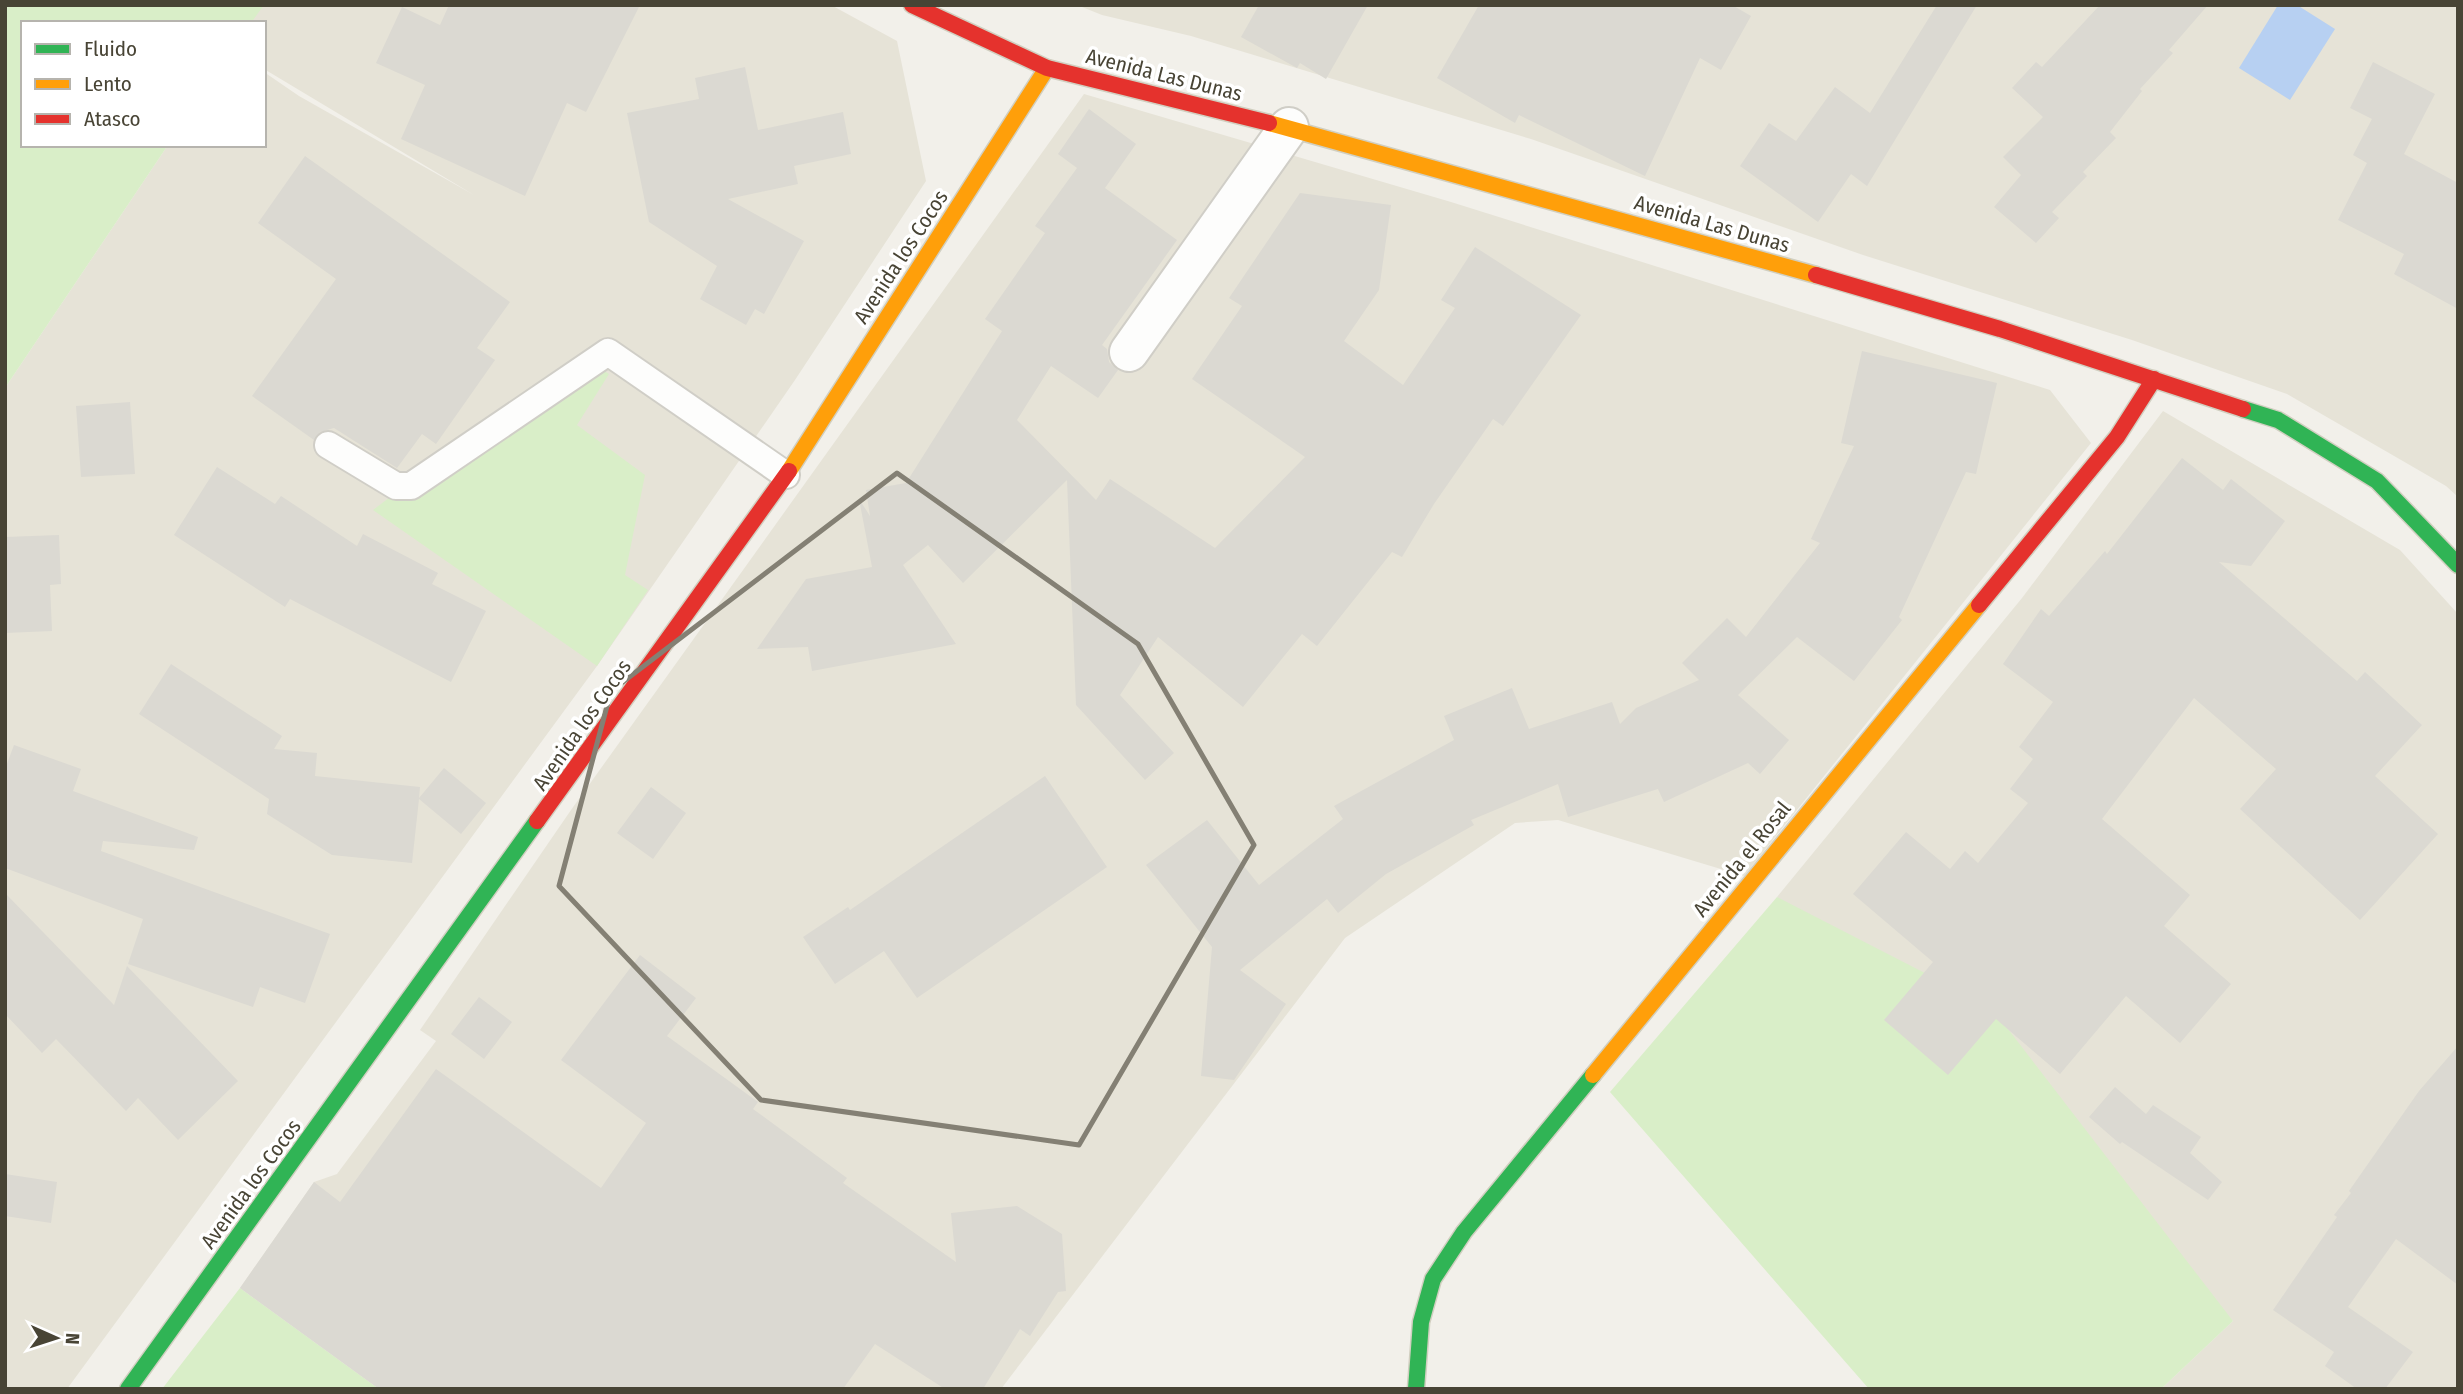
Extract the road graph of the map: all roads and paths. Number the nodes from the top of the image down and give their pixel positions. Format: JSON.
{"nodes":[{"id":1,"x":912,"y":5,"type":"edge"},
{"id":2,"x":1047,"y":68,"type":"junction"},
{"id":3,"x":1289,"y":128,"type":"junction"},
{"id":4,"x":1129,"y":352,"type":"dead end"},
{"id":5,"x":2154,"y":379,"type":"junction"},
{"id":6,"x":328,"y":446,"type":"dead end"},
{"id":7,"x":786,"y":475,"type":"junction"},
{"id":8,"x":2458,"y":565,"type":"edge"},
{"id":9,"x":128,"y":1389,"type":"edge"},
{"id":10,"x":1416,"y":1389,"type":"edge"}],
"edges":[{"from":1,"to":2,"type":"street","name":"Avenida Las Dunas"},
{"from":2,"to":3,"type":"street","name":"Avenida Las Dunas"},
{"from":2,"to":7,"type":"street","name":"Avenida los Cocos"},
{"from":3,"to":4,"type":"street"},
{"from":3,"to":5,"type":"street","name":"Avenida Las Dunas"},
{"from":5,"to":8,"type":"street","name":"Avenida Las Dunas"},
{"from":5,"to":10,"type":"street","name":"Avenida el Rosal"},
{"from":6,"to":7,"type":"lane"},
{"from":7,"to":9,"type":"street","name":"Avenida los Cocos"}]}
